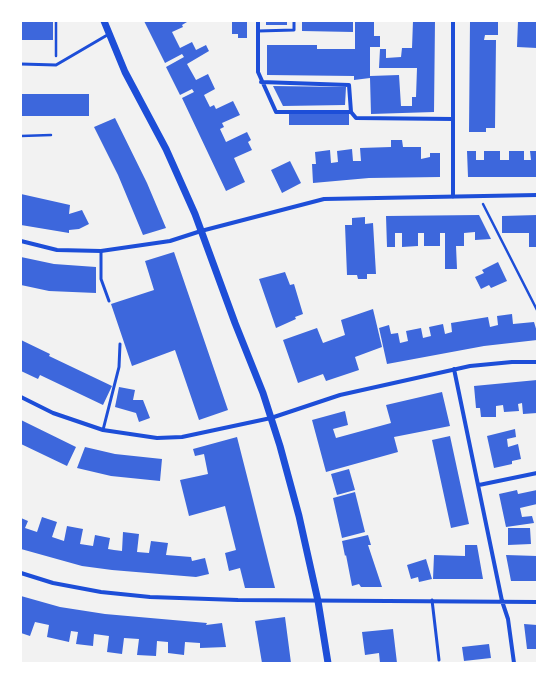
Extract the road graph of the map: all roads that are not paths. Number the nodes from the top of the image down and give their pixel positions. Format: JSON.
{"nodes":[{"id":1,"x":104,"y":21,"type":"edge"},
{"id":2,"x":258,"y":21,"type":"edge"},
{"id":3,"x":294,"y":21,"type":"edge"},
{"id":4,"x":453,"y":21,"type":"edge"},
{"id":5,"x":258,"y":32,"type":"junction"},
{"id":6,"x":110,"y":34,"type":"junction"},
{"id":7,"x":21,"y":64,"type":"edge"},
{"id":8,"x":261,"y":82,"type":"junction"},
{"id":9,"x":351,"y":112,"type":"junction"},
{"id":10,"x":453,"y":119,"type":"junction"},
{"id":11,"x":537,"y":195,"type":"edge"},
{"id":12,"x":453,"y":197,"type":"junction"},
{"id":13,"x":201,"y":231,"type":"junction"},
{"id":14,"x":21,"y":242,"type":"edge"},
{"id":15,"x":101,"y":251,"type":"junction"},
{"id":16,"x":109,"y":301,"type":"dead end"},
{"id":17,"x":120,"y":344,"type":"dead end"},
{"id":18,"x":537,"y":362,"type":"edge"},
{"id":19,"x":454,"y":369,"type":"junction"},
{"id":20,"x":21,"y":398,"type":"edge"},
{"id":21,"x":271,"y":418,"type":"junction"},
{"id":22,"x":103,"y":430,"type":"junction"},
{"id":23,"x":537,"y":473,"type":"edge"},
{"id":24,"x":479,"y":485,"type":"junction"},
{"id":25,"x":21,"y":573,"type":"edge"},
{"id":26,"x":432,"y":600,"type":"junction"},
{"id":27,"x":318,"y":601,"type":"junction"},
{"id":28,"x":502,"y":601,"type":"junction"},
{"id":29,"x":537,"y":602,"type":"edge"},
{"id":30,"x":439,"y":660,"type":"dead end"},
{"id":31,"x":328,"y":663,"type":"edge"},
{"id":32,"x":514,"y":663,"type":"edge"}],
"edges":[{"from":1,"to":6,"type":"street"},
{"from":2,"to":5,"type":"street"},
{"from":3,"to":5,"type":"lane"},
{"from":4,"to":10,"type":"street"},
{"from":5,"to":8,"type":"street"},
{"from":6,"to":7,"type":"lane"},
{"from":6,"to":13,"type":"street"},
{"from":8,"to":9,"type":"street"},
{"from":8,"to":9,"type":"street"},
{"from":9,"to":10,"type":"street"},
{"from":10,"to":12,"type":"street"},
{"from":11,"to":12,"type":"street"},
{"from":12,"to":13,"type":"street"},
{"from":13,"to":15,"type":"street"},
{"from":13,"to":21,"type":"street"},
{"from":14,"to":15,"type":"street"},
{"from":15,"to":16,"type":"lane"},
{"from":17,"to":22,"type":"lane"},
{"from":18,"to":19,"type":"street"},
{"from":19,"to":21,"type":"street"},
{"from":19,"to":24,"type":"street"},
{"from":20,"to":22,"type":"street"},
{"from":21,"to":22,"type":"street"},
{"from":21,"to":27,"type":"street"},
{"from":23,"to":24,"type":"street"},
{"from":24,"to":28,"type":"street"},
{"from":25,"to":27,"type":"street"},
{"from":26,"to":27,"type":"street"},
{"from":26,"to":28,"type":"street"},
{"from":26,"to":30,"type":"lane"},
{"from":27,"to":31,"type":"street"},
{"from":28,"to":29,"type":"street"},
{"from":28,"to":32,"type":"street"}]}
